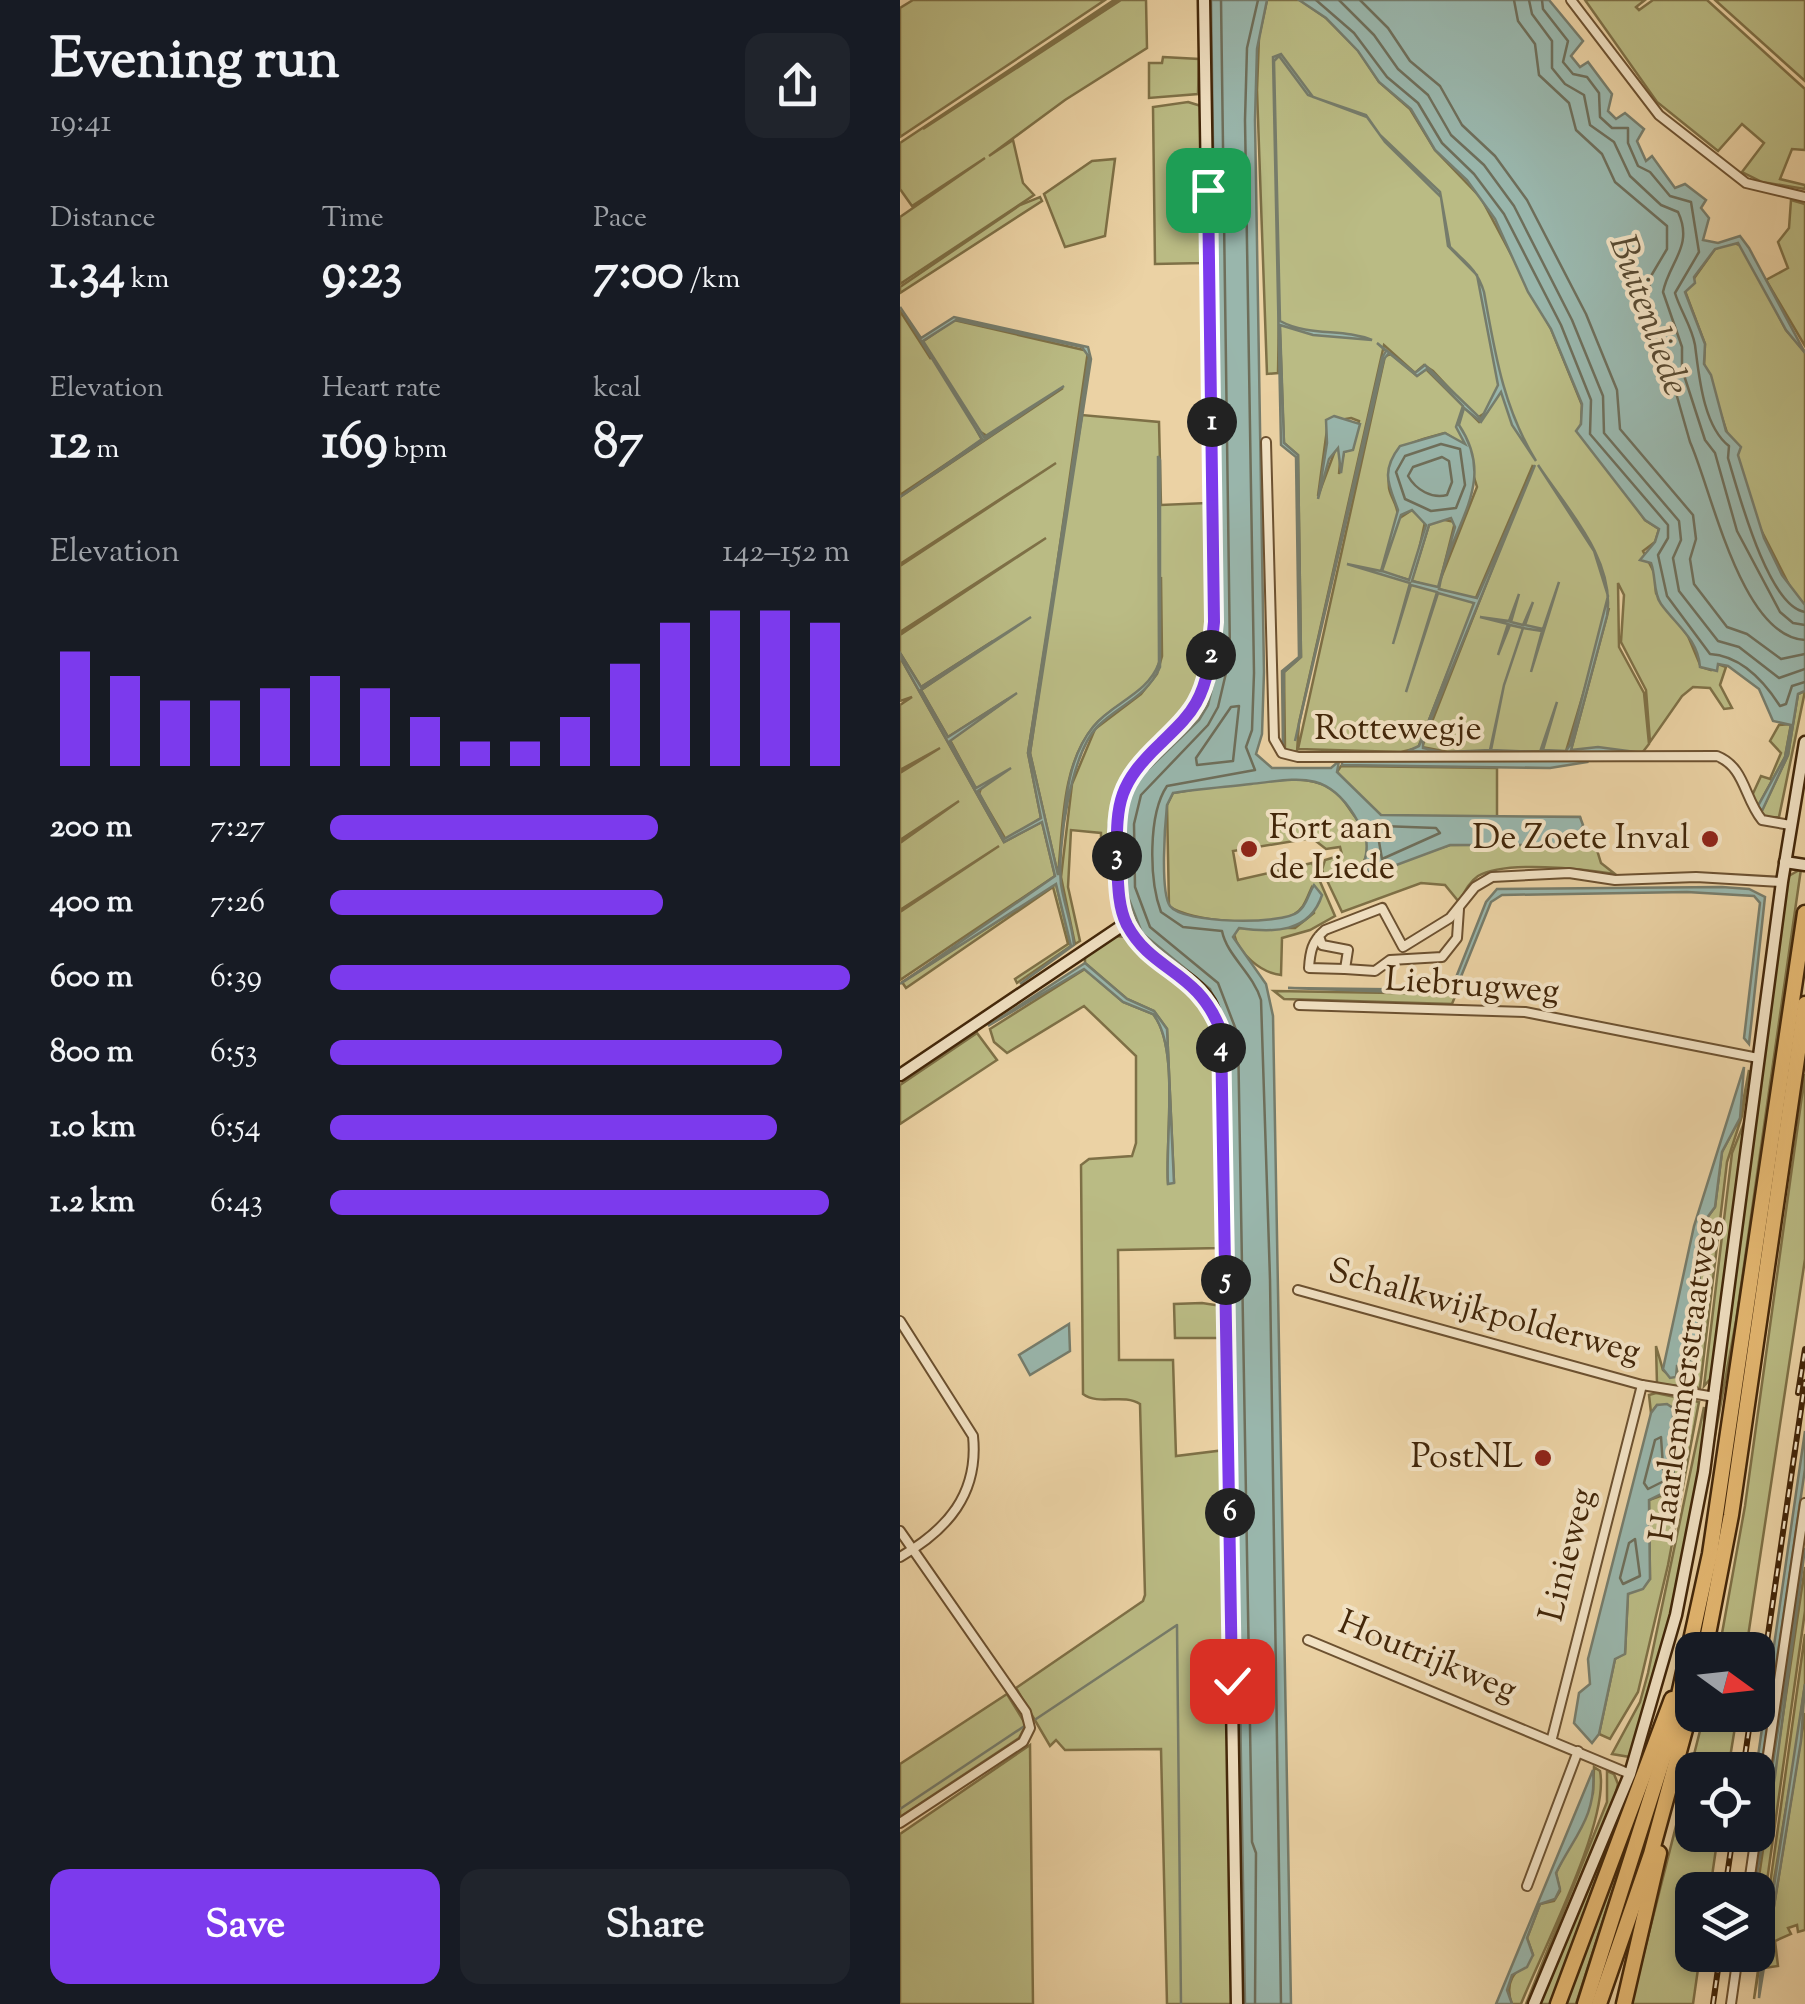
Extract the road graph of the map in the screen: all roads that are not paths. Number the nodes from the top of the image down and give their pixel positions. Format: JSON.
{"nodes":[{"id":1,"x":1204,"y":0,"type":"edge"},
{"id":2,"x":1571,"y":0,"type":"edge"},
{"id":3,"x":1805,"y":197,"type":"edge"},
{"id":4,"x":1266,"y":442,"type":"dead end"},
{"id":5,"x":1805,"y":742,"type":"edge"},
{"id":6,"x":1790,"y":826,"type":"junction"},
{"id":7,"x":1785,"y":862,"type":"junction"},
{"id":8,"x":1805,"y":865,"type":"edge"},
{"id":9,"x":1782,"y":882,"type":"junction"},
{"id":10,"x":1459,"y":909,"type":"junction"},
{"id":11,"x":1805,"y":912,"type":"edge"},
{"id":12,"x":1126,"y":923,"type":"junction"},
{"id":13,"x":1318,"y":936,"type":"junction"},
{"id":14,"x":1402,"y":947,"type":"junction"},
{"id":15,"x":1390,"y":960,"type":"junction"},
{"id":16,"x":1345,"y":969,"type":"junction"},
{"id":17,"x":1805,"y":1004,"type":"edge"},
{"id":18,"x":1299,"y":1005,"type":"dead end"},
{"id":19,"x":1758,"y":1058,"type":"junction"},
{"id":20,"x":900,"y":1075,"type":"edge"},
{"id":21,"x":1298,"y":1290,"type":"dead end"},
{"id":22,"x":900,"y":1321,"type":"edge"},
{"id":23,"x":1642,"y":1385,"type":"junction"},
{"id":24,"x":1715,"y":1397,"type":"junction"},
{"id":25,"x":1805,"y":1503,"type":"edge"},
{"id":26,"x":900,"y":1531,"type":"edge"},
{"id":27,"x":912,"y":1550,"type":"junction"},
{"id":28,"x":900,"y":1558,"type":"edge"},
{"id":29,"x":1701,"y":1632,"type":"edge"},
{"id":30,"x":1703,"y":1632,"type":"edge"},
{"id":31,"x":1308,"y":1640,"type":"dead end"},
{"id":32,"x":1675,"y":1709,"type":"edge"},
{"id":33,"x":1675,"y":1728,"type":"edge"},
{"id":34,"x":1685,"y":1732,"type":"edge"},
{"id":35,"x":1552,"y":1738,"type":"junction"},
{"id":36,"x":1578,"y":1751,"type":"junction"},
{"id":37,"x":1768,"y":1752,"type":"edge"},
{"id":38,"x":1630,"y":1774,"type":"junction"},
{"id":39,"x":1666,"y":1802,"type":"junction"},
{"id":40,"x":900,"y":1823,"type":"edge"},
{"id":41,"x":1526,"y":1886,"type":"dead end"},
{"id":42,"x":1736,"y":1972,"type":"edge"},
{"id":43,"x":1237,"y":2004,"type":"edge"},
{"id":44,"x":1534,"y":2004,"type":"edge"},
{"id":45,"x":1558,"y":2004,"type":"edge"},
{"id":46,"x":1585,"y":2004,"type":"edge"},
{"id":47,"x":1599,"y":2004,"type":"edge"},
{"id":48,"x":1624,"y":2004,"type":"edge"},
{"id":49,"x":1731,"y":2004,"type":"edge"}],
"edges":[{"from":1,"to":12,"type":"street"},
{"from":2,"to":3,"type":"street"},
{"from":4,"to":6,"type":"street","name":"Rottewegje"},
{"from":5,"to":6,"type":"street","name":"Haarlemmerstraatweg"},
{"from":6,"to":7,"type":"street","name":"Haarlemmerstraatweg"},
{"from":7,"to":8,"type":"street"},
{"from":7,"to":9,"type":"street","name":"Haarlemmerstraatweg"},
{"from":9,"to":10,"type":"street"},
{"from":9,"to":19,"type":"street","name":"Haarlemmerstraatweg"},
{"from":10,"to":14,"type":"street"},
{"from":10,"to":15,"type":"street"},
{"from":11,"to":29,"type":"highway"},
{"from":12,"to":20,"type":"street"},
{"from":12,"to":43,"type":"street"},
{"from":13,"to":14,"type":"street"},
{"from":13,"to":16,"type":"street"},
{"from":13,"to":16,"type":"street"},
{"from":14,"to":15,"type":"street"},
{"from":15,"to":16,"type":"street"},
{"from":17,"to":30,"type":"highway"},
{"from":18,"to":19,"type":"street","name":"Liebrugweg"},
{"from":19,"to":24,"type":"street","name":"Haarlemmerstraatweg"},
{"from":21,"to":23,"type":"street","name":"Schalkwijkpolderweg"},
{"from":22,"to":27,"type":"street"},
{"from":23,"to":24,"type":"street","name":"Schalkwijkpolderweg"},
{"from":23,"to":35,"type":"street","name":"Linieweg"},
{"from":24,"to":38,"type":"street","name":"Haarlemmerstraatweg"},
{"from":25,"to":37,"type":"street"},
{"from":26,"to":27,"type":"street"},
{"from":27,"to":28,"type":"street"},
{"from":27,"to":40,"type":"street"},
{"from":31,"to":35,"type":"street","name":"Houtrijkweg"},
{"from":32,"to":45,"type":"highway"},
{"from":33,"to":46,"type":"highway"},
{"from":34,"to":39,"type":"highway"},
{"from":35,"to":36,"type":"street"},
{"from":36,"to":38,"type":"street"},
{"from":36,"to":41,"type":"street"},
{"from":38,"to":44,"type":"street","name":"Haarlemmerstraatweg"},
{"from":39,"to":47,"type":"highway"},
{"from":39,"to":48,"type":"highway"},
{"from":42,"to":49,"type":"street"}]}
